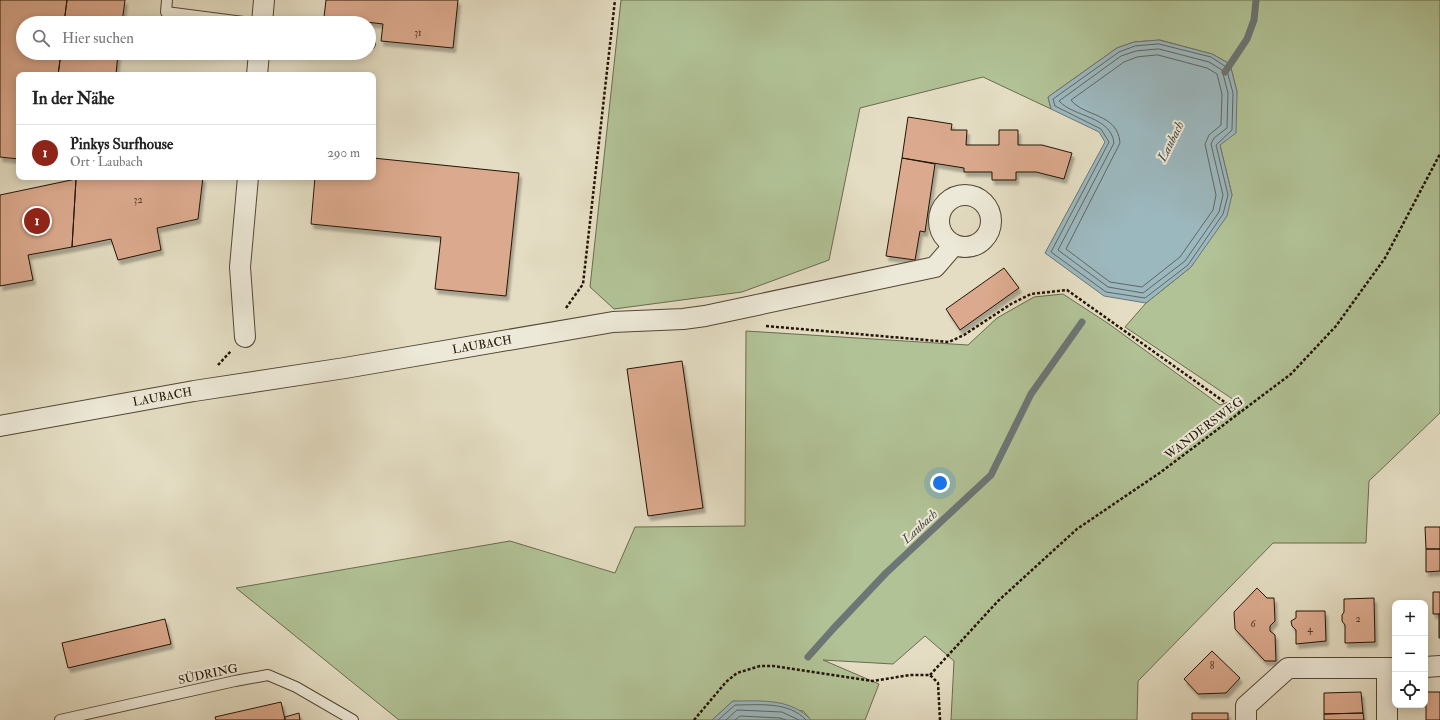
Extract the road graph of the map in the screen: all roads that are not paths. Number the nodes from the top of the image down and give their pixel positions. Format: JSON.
{"nodes":[{"id":1,"x":168,"y":0,"type":"edge"},
{"id":2,"x":264,"y":0,"type":"edge"},
{"id":3,"x":197,"y":16,"type":"edge"},
{"id":4,"x":263,"y":16,"type":"edge"},
{"id":5,"x":258,"y":60,"type":"edge"},
{"id":6,"x":257,"y":72,"type":"edge"},
{"id":7,"x":248,"y":180,"type":"edge"},
{"id":8,"x":954,"y":245,"type":"dead end"},
{"id":9,"x":245,"y":336,"type":"road end"},
{"id":10,"x":0,"y":426,"type":"edge"},
{"id":11,"x":1440,"y":666,"type":"edge"},
{"id":12,"x":1428,"y":667,"type":"edge"},
{"id":13,"x":1391,"y":668,"type":"edge"},
{"id":14,"x":60,"y":720,"type":"edge"},
{"id":15,"x":353,"y":720,"type":"edge"},
{"id":16,"x":1246,"y":720,"type":"edge"},
{"id":17,"x":1387,"y":720,"type":"edge"}],
"edges":[{"from":1,"to":3,"type":"lane"},
{"from":2,"to":4,"type":"street"},
{"from":5,"to":6,"type":"street"},
{"from":7,"to":9,"type":"street"},
{"from":8,"to":10,"type":"street","name":"LAUBACH"},
{"from":11,"to":12,"type":"street"},
{"from":13,"to":16,"type":"street"},
{"from":13,"to":17,"type":"street"},
{"from":14,"to":15,"type":"lane","name":"SÜDRING"}]}
